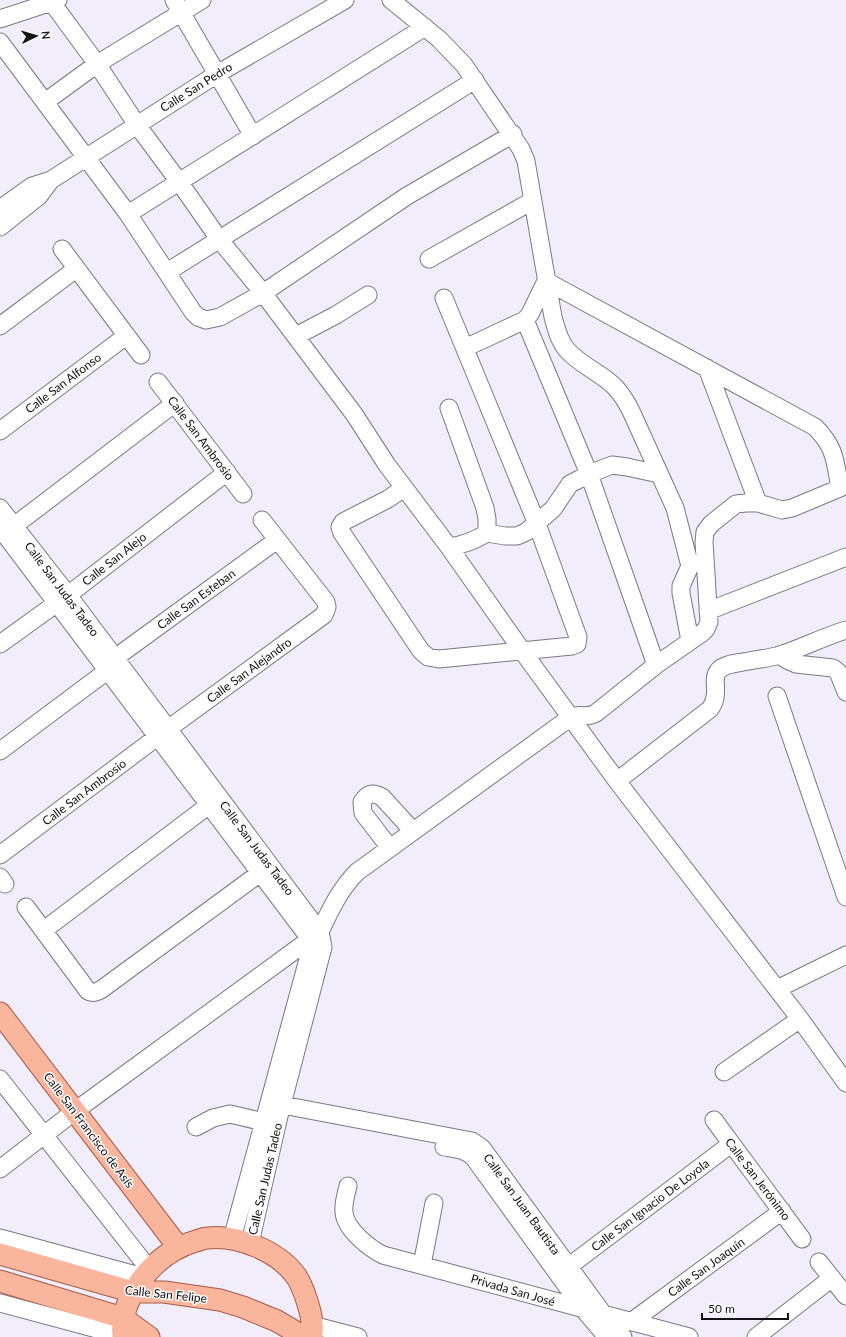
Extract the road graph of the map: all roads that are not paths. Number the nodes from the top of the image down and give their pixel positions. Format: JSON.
{"nodes":[{"id":1,"x":202,"y":0,"type":"edge"},
{"id":2,"x":345,"y":0,"type":"edge"},
{"id":3,"x":391,"y":0,"type":"edge"},
{"id":4,"x":53,"y":1,"type":"edge"},
{"id":5,"x":178,"y":6,"type":"edge"},
{"id":6,"x":0,"y":19,"type":"edge"},
{"id":7,"x":425,"y":26,"type":"junction"},
{"id":8,"x":0,"y":42,"type":"edge"},
{"id":9,"x":97,"y":64,"type":"junction"},
{"id":10,"x":217,"y":74,"type":"junction"},
{"id":11,"x":475,"y":80,"type":"junction"},
{"id":12,"x":45,"y":102,"type":"junction"},
{"id":13,"x":137,"y":125,"type":"junction"},
{"id":14,"x":513,"y":134,"type":"junction"},
{"id":15,"x":253,"y":136,"type":"junction"},
{"id":16,"x":86,"y":157,"type":"junction"},
{"id":17,"x":51,"y":180,"type":"junction"},
{"id":18,"x":180,"y":183,"type":"junction"},
{"id":19,"x":532,"y":200,"type":"junction"},
{"id":20,"x":0,"y":209,"type":"edge"},
{"id":21,"x":128,"y":214,"type":"junction"},
{"id":22,"x":0,"y":227,"type":"edge"},
{"id":23,"x":219,"y":239,"type":"junction"},
{"id":24,"x":62,"y":249,"type":"dead end"},
{"id":25,"x":429,"y":259,"type":"dead end"},
{"id":26,"x":76,"y":269,"type":"junction"},
{"id":27,"x":167,"y":272,"type":"junction"},
{"id":28,"x":546,"y":281,"type":"junction"},
{"id":29,"x":263,"y":293,"type":"junction"},
{"id":30,"x":368,"y":295,"type":"dead end"},
{"id":31,"x":444,"y":298,"type":"dead end"},
{"id":32,"x":525,"y":320,"type":"junction"},
{"id":33,"x":0,"y":326,"type":"edge"},
{"id":34,"x":126,"y":336,"type":"junction"},
{"id":35,"x":296,"y":336,"type":"junction"},
{"id":36,"x":465,"y":348,"type":"junction"},
{"id":37,"x":141,"y":355,"type":"dead end"},
{"id":38,"x":707,"y":368,"type":"junction"},
{"id":39,"x":158,"y":382,"type":"dead end"},
{"id":40,"x":175,"y":403,"type":"junction"},
{"id":41,"x":449,"y":408,"type":"dead end"},
{"id":42,"x":0,"y":430,"type":"edge"},
{"id":43,"x":227,"y":472,"type":"junction"},
{"id":44,"x":589,"y":474,"type":"junction"},
{"id":45,"x":659,"y":474,"type":"junction"},
{"id":46,"x":404,"y":488,"type":"junction"},
{"id":47,"x":243,"y":494,"type":"dead end"},
{"id":48,"x":758,"y":503,"type":"junction"},
{"id":49,"x":0,"y":508,"type":"edge"},
{"id":50,"x":262,"y":520,"type":"dead end"},
{"id":51,"x":537,"y":524,"type":"junction"},
{"id":52,"x":4,"y":530,"type":"edge"},
{"id":53,"x":487,"y":533,"type":"junction"},
{"id":54,"x":277,"y":540,"type":"junction"},
{"id":55,"x":449,"y":547,"type":"junction"},
{"id":56,"x":846,"y":557,"type":"edge"},
{"id":57,"x":62,"y":599,"type":"junction"},
{"id":58,"x":708,"y":611,"type":"junction"},
{"id":59,"x":846,"y":630,"type":"edge"},
{"id":60,"x":690,"y":641,"type":"junction"},
{"id":61,"x":0,"y":644,"type":"edge"},
{"id":62,"x":523,"y":652,"type":"junction"},
{"id":63,"x":780,"y":655,"type":"junction"},
{"id":64,"x":111,"y":664,"type":"junction"},
{"id":65,"x":656,"y":665,"type":"junction"},
{"id":66,"x":846,"y":692,"type":"edge"},
{"id":67,"x":778,"y":696,"type":"dead end"},
{"id":68,"x":571,"y":717,"type":"junction"},
{"id":69,"x":162,"y":733,"type":"junction"},
{"id":70,"x":0,"y":752,"type":"edge"},
{"id":71,"x":617,"y":781,"type":"junction"},
{"id":72,"x":209,"y":805,"type":"junction"},
{"id":73,"x":413,"y":831,"type":"junction"},
{"id":74,"x":390,"y":848,"type":"junction"},
{"id":75,"x":0,"y":855,"type":"edge"},
{"id":76,"x":260,"y":874,"type":"junction"},
{"id":77,"x":846,"y":897,"type":"edge"},
{"id":78,"x":26,"y":907,"type":"dead end"},
{"id":79,"x":44,"y":930,"type":"junction"},
{"id":80,"x":315,"y":935,"type":"junction"},
{"id":81,"x":846,"y":955,"type":"edge"},
{"id":82,"x":777,"y":989,"type":"junction"},
{"id":83,"x":0,"y":1013,"type":"edge"},
{"id":84,"x":800,"y":1019,"type":"junction"},
{"id":85,"x":0,"y":1034,"type":"edge"},
{"id":86,"x":724,"y":1072,"type":"dead end"},
{"id":87,"x":0,"y":1079,"type":"edge"},
{"id":88,"x":846,"y":1083,"type":"edge"},
{"id":89,"x":273,"y":1112,"type":"junction"},
{"id":90,"x":70,"y":1115,"type":"junction"},
{"id":91,"x":714,"y":1120,"type":"dead end"},
{"id":92,"x":196,"y":1127,"type":"dead end"},
{"id":93,"x":44,"y":1135,"type":"junction"},
{"id":94,"x":731,"y":1144,"type":"junction"},
{"id":95,"x":0,"y":1169,"type":"edge"},
{"id":96,"x":348,"y":1186,"type":"dead end"},
{"id":97,"x":434,"y":1203,"type":"dead end"},
{"id":98,"x":782,"y":1211,"type":"junction"},
{"id":99,"x":0,"y":1238,"type":"edge"},
{"id":100,"x":802,"y":1239,"type":"dead end"},
{"id":101,"x":241,"y":1241,"type":"junction"},
{"id":102,"x":173,"y":1251,"type":"junction"},
{"id":103,"x":0,"y":1254,"type":"edge"},
{"id":104,"x":819,"y":1262,"type":"dead end"},
{"id":105,"x":422,"y":1265,"type":"junction"},
{"id":106,"x":568,"y":1267,"type":"junction"},
{"id":107,"x":832,"y":1278,"type":"junction"},
{"id":108,"x":142,"y":1279,"type":"junction"},
{"id":109,"x":0,"y":1281,"type":"edge"},
{"id":110,"x":846,"y":1296,"type":"edge"},
{"id":111,"x":0,"y":1302,"type":"edge"},
{"id":112,"x":584,"y":1310,"type":"junction"},
{"id":113,"x":604,"y":1315,"type":"junction"},
{"id":114,"x":631,"y":1322,"type":"junction"},
{"id":115,"x":123,"y":1330,"type":"edge"},
{"id":116,"x":309,"y":1333,"type":"edge"},
{"id":117,"x":149,"y":1337,"type":"edge"},
{"id":118,"x":358,"y":1337,"type":"edge"},
{"id":119,"x":607,"y":1337,"type":"edge"},
{"id":120,"x":623,"y":1337,"type":"edge"},
{"id":121,"x":689,"y":1337,"type":"edge"},
{"id":122,"x":756,"y":1337,"type":"edge"}],
"edges":[{"from":1,"to":5,"type":"street"},
{"from":2,"to":10,"type":"street","name":"Calle San Pedro"},
{"from":3,"to":7,"type":"street"},
{"from":4,"to":6,"type":"street"},
{"from":4,"to":9,"type":"street"},
{"from":5,"to":9,"type":"street"},
{"from":5,"to":10,"type":"street"},
{"from":7,"to":11,"type":"street"},
{"from":7,"to":15,"type":"street"},
{"from":8,"to":12,"type":"street"},
{"from":9,"to":12,"type":"street"},
{"from":9,"to":13,"type":"street"},
{"from":10,"to":13,"type":"street","name":"Calle San Pedro"},
{"from":10,"to":15,"type":"street"},
{"from":11,"to":14,"type":"street"},
{"from":11,"to":23,"type":"street"},
{"from":12,"to":16,"type":"street"},
{"from":13,"to":16,"type":"street","name":"Calle San Pedro"},
{"from":13,"to":18,"type":"street"},
{"from":14,"to":19,"type":"street"},
{"from":14,"to":29,"type":"street"},
{"from":15,"to":18,"type":"street"},
{"from":16,"to":17,"type":"street","name":"Calle San Pedro"},
{"from":16,"to":21,"type":"street"},
{"from":17,"to":20,"type":"street","name":"Calle San Pedro"},
{"from":17,"to":22,"type":"street","name":"Calle San Pedro"},
{"from":18,"to":21,"type":"street"},
{"from":18,"to":23,"type":"street"},
{"from":19,"to":25,"type":"street"},
{"from":19,"to":28,"type":"street"},
{"from":21,"to":27,"type":"street"},
{"from":23,"to":27,"type":"street"},
{"from":23,"to":29,"type":"street"},
{"from":24,"to":26,"type":"street"},
{"from":26,"to":33,"type":"street"},
{"from":26,"to":34,"type":"street"},
{"from":27,"to":29,"type":"street"},
{"from":28,"to":32,"type":"street"},
{"from":28,"to":38,"type":"street"},
{"from":28,"to":45,"type":"street"},
{"from":29,"to":35,"type":"street"},
{"from":30,"to":35,"type":"street"},
{"from":31,"to":36,"type":"street"},
{"from":32,"to":36,"type":"street"},
{"from":32,"to":44,"type":"street"},
{"from":34,"to":37,"type":"street"},
{"from":34,"to":42,"type":"street","name":"Calle San Alfonso"},
{"from":35,"to":46,"type":"street"},
{"from":36,"to":51,"type":"street"},
{"from":38,"to":48,"type":"street"},
{"from":38,"to":48,"type":"street"},
{"from":39,"to":40,"type":"street","name":"Calle San Ambrosio"},
{"from":40,"to":43,"type":"street","name":"Calle San Ambrosio"},
{"from":40,"to":52,"type":"street"},
{"from":41,"to":53,"type":"street"},
{"from":43,"to":47,"type":"street","name":"Calle San Ambrosio"},
{"from":43,"to":57,"type":"street","name":"Calle San Alejo"},
{"from":44,"to":45,"type":"street"},
{"from":44,"to":51,"type":"street"},
{"from":44,"to":65,"type":"street"},
{"from":45,"to":60,"type":"street"},
{"from":46,"to":55,"type":"street"},
{"from":46,"to":62,"type":"street"},
{"from":48,"to":58,"type":"street"},
{"from":49,"to":52,"type":"street","name":"Calle San Judas Tadeo"},
{"from":50,"to":54,"type":"street"},
{"from":51,"to":53,"type":"street"},
{"from":51,"to":62,"type":"street"},
{"from":52,"to":57,"type":"street","name":"Calle San Judas Tadeo"},
{"from":53,"to":55,"type":"street"},
{"from":54,"to":64,"type":"street","name":"Calle San Esteban"},
{"from":54,"to":69,"type":"street","name":"Calle San Alejandro"},
{"from":55,"to":62,"type":"street"},
{"from":56,"to":58,"type":"street"},
{"from":57,"to":61,"type":"street","name":"Calle San Alejo"},
{"from":57,"to":64,"type":"street","name":"Calle San Judas Tadeo"},
{"from":58,"to":60,"type":"street"},
{"from":59,"to":63,"type":"street"},
{"from":60,"to":65,"type":"street"},
{"from":62,"to":68,"type":"street"},
{"from":63,"to":66,"type":"street"},
{"from":63,"to":71,"type":"street"},
{"from":64,"to":69,"type":"street","name":"Calle San Judas Tadeo"},
{"from":64,"to":70,"type":"street"},
{"from":65,"to":68,"type":"street"},
{"from":67,"to":77,"type":"street"},
{"from":68,"to":71,"type":"street"},
{"from":68,"to":73,"type":"street"},
{"from":69,"to":72,"type":"street","name":"Calle San Judas Tadeo"},
{"from":69,"to":75,"type":"street","name":"Calle San Ambrosio"},
{"from":69,"to":80,"type":"street","name":"Calle San Judas Tadeo"},
{"from":71,"to":82,"type":"street"},
{"from":72,"to":76,"type":"street","name":"Calle San Judas Tadeo"},
{"from":72,"to":79,"type":"street"},
{"from":73,"to":74,"type":"street"},
{"from":73,"to":74,"type":"street"},
{"from":74,"to":80,"type":"street"},
{"from":76,"to":79,"type":"street"},
{"from":76,"to":80,"type":"street","name":"Calle San Judas Tadeo"},
{"from":78,"to":79,"type":"street"},
{"from":80,"to":89,"type":"street","name":"Calle San Judas Tadeo"},
{"from":80,"to":90,"type":"street"},
{"from":81,"to":82,"type":"street"},
{"from":82,"to":84,"type":"street"},
{"from":83,"to":90,"type":"main road","name":"Calle San Francisco de Asís"},
{"from":84,"to":86,"type":"street"},
{"from":84,"to":88,"type":"street"},
{"from":85,"to":90,"type":"main road","name":"Calle San Francisco de Asís"},
{"from":87,"to":93,"type":"street"},
{"from":89,"to":92,"type":"street"},
{"from":89,"to":101,"type":"street","name":"Calle San Judas Tadeo"},
{"from":89,"to":106,"type":"street","name":"Calle San Juan Bautista"},
{"from":89,"to":112,"type":"street","name":"Calle San Juan Bautista"},
{"from":90,"to":93,"type":"street"},
{"from":90,"to":102,"type":"main road","name":"Calle San Francisco de Asís"},
{"from":91,"to":94,"type":"street","name":"Calle San Jerónimo"},
{"from":93,"to":95,"type":"street"},
{"from":93,"to":108,"type":"street"},
{"from":94,"to":98,"type":"street","name":"Calle San Jerónimo"},
{"from":94,"to":106,"type":"street","name":"Calle San Ignacio De Loyola"},
{"from":96,"to":105,"type":"street","name":"Privada San José"},
{"from":97,"to":105,"type":"street"},
{"from":98,"to":100,"type":"street","name":"Calle San Jerónimo"},
{"from":98,"to":114,"type":"street","name":"Calle San Joaquín"},
{"from":99,"to":108,"type":"street"},
{"from":101,"to":102,"type":"main road"},
{"from":101,"to":116,"type":"main road"},
{"from":102,"to":108,"type":"main road"},
{"from":103,"to":108,"type":"main road","name":"Calle San Felipe"},
{"from":104,"to":107,"type":"street"},
{"from":105,"to":112,"type":"street","name":"Privada San José"},
{"from":106,"to":113,"type":"street","name":"Calle San Juan Bautista"},
{"from":107,"to":110,"type":"street"},
{"from":107,"to":122,"type":"street"},
{"from":108,"to":115,"type":"main road"},
{"from":108,"to":116,"type":"main road","name":"Calle San Felipe"},
{"from":109,"to":115,"type":"main road"},
{"from":111,"to":115,"type":"street"},
{"from":112,"to":113,"type":"street","name":"Privada San José"},
{"from":112,"to":119,"type":"street","name":"Calle San Juan Bautista"},
{"from":113,"to":114,"type":"street","name":"Privada San José"},
{"from":113,"to":120,"type":"street","name":"Calle San Juan Bautista"},
{"from":114,"to":121,"type":"street","name":"Privada San José"},
{"from":115,"to":117,"type":"main road"},
{"from":116,"to":118,"type":"street","name":"Calle San Felipe"}]}
